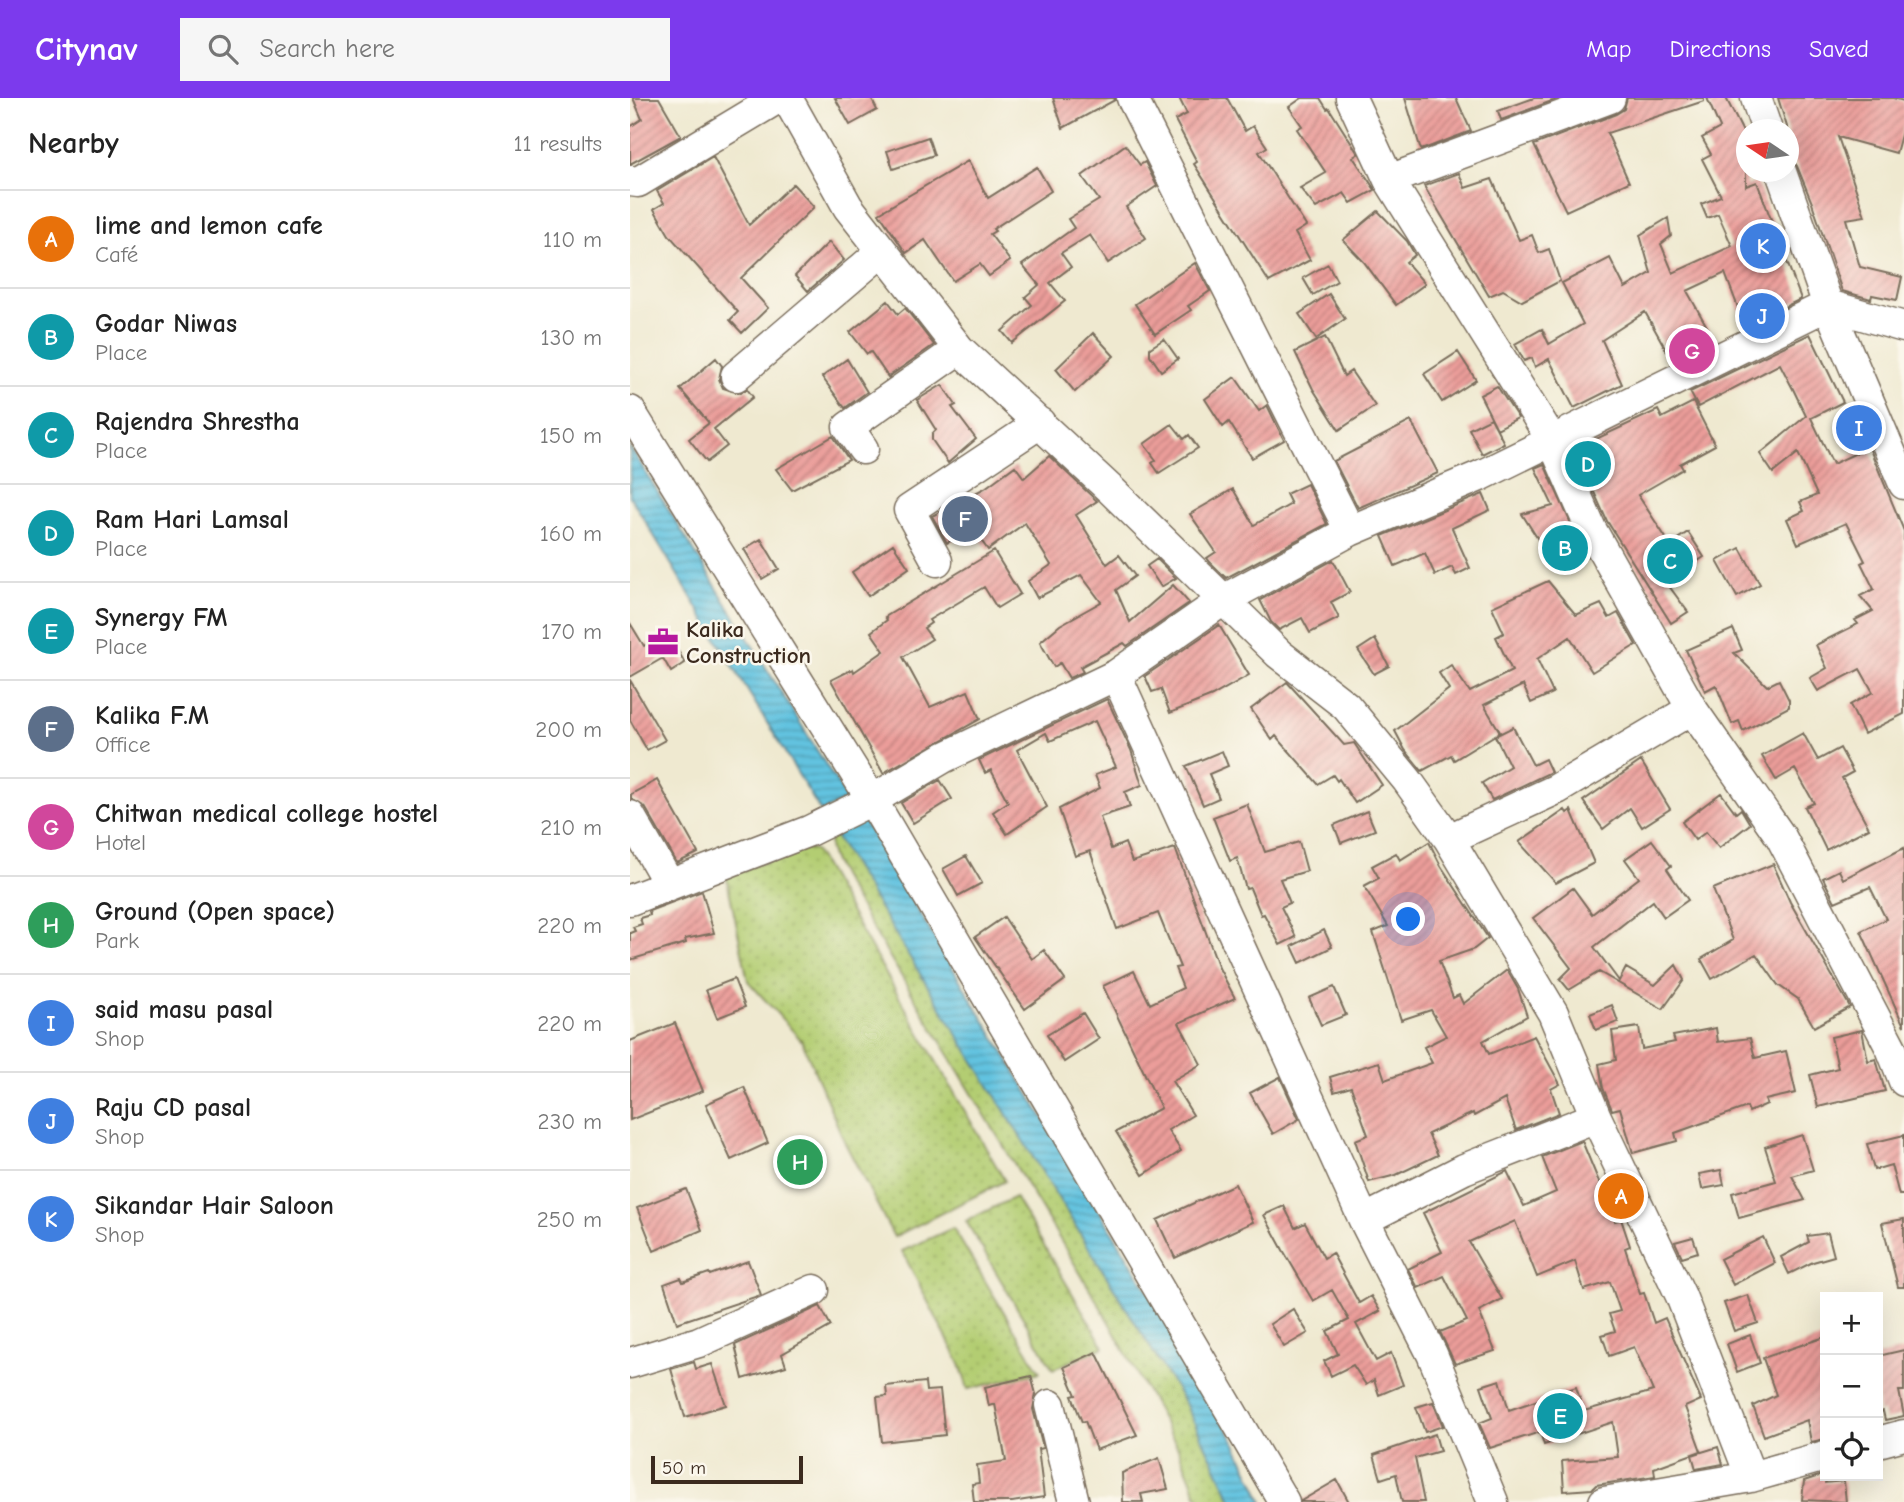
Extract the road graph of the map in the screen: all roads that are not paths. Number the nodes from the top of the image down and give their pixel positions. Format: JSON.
{"nodes":[{"id":1,"x":778,"y":98,"type":"edge"},
{"id":2,"x":787,"y":98,"type":"edge"},
{"id":3,"x":1132,"y":98,"type":"edge"},
{"id":4,"x":1351,"y":98,"type":"edge"},
{"id":5,"x":1610,"y":98,"type":"edge"},
{"id":6,"x":1756,"y":98,"type":"edge"},
{"id":7,"x":1763,"y":119,"type":"edge"},
{"id":8,"x":1389,"y":180,"type":"junction"},
{"id":9,"x":630,"y":181,"type":"edge"},
{"id":10,"x":1785,"y":182,"type":"edge"},
{"id":11,"x":881,"y":252,"type":"junction"},
{"id":12,"x":1828,"y":305,"type":"junction"},
{"id":13,"x":1904,"y":327,"type":"edge"},
{"id":14,"x":959,"y":349,"type":"junction"},
{"id":15,"x":737,"y":376,"type":"dead end"},
{"id":16,"x":630,"y":411,"type":"edge"},
{"id":17,"x":1040,"y":424,"type":"junction"},
{"id":18,"x":1552,"y":440,"type":"junction"},
{"id":19,"x":863,"y":449,"type":"dead end"},
{"id":20,"x":1904,"y":484,"type":"edge"},
{"id":21,"x":1350,"y":531,"type":"junction"},
{"id":22,"x":937,"y":561,"type":"dead end"},
{"id":23,"x":1224,"y":599,"type":"junction"},
{"id":24,"x":1116,"y":674,"type":"junction"},
{"id":25,"x":1692,"y":709,"type":"junction"},
{"id":26,"x":868,"y":802,"type":"junction"},
{"id":27,"x":630,"y":816,"type":"edge"},
{"id":28,"x":1449,"y":839,"type":"junction"},
{"id":29,"x":669,"y":884,"type":"junction"},
{"id":30,"x":630,"y":900,"type":"edge"},
{"id":31,"x":1904,"y":1081,"type":"edge"},
{"id":32,"x":1596,"y":1117,"type":"junction"},
{"id":33,"x":1364,"y":1220,"type":"junction"},
{"id":34,"x":814,"y":1290,"type":"dead end"},
{"id":35,"x":630,"y":1363,"type":"edge"},
{"id":36,"x":1050,"y":1405,"type":"dead end"},
{"id":37,"x":1904,"y":1435,"type":"edge"},
{"id":38,"x":1883,"y":1441,"type":"edge"},
{"id":39,"x":1820,"y":1457,"type":"edge"},
{"id":40,"x":1751,"y":1478,"type":"junction"},
{"id":41,"x":1074,"y":1502,"type":"edge"},
{"id":42,"x":1284,"y":1502,"type":"edge"},
{"id":43,"x":1493,"y":1502,"type":"edge"},
{"id":44,"x":1604,"y":1502,"type":"edge"}],
"edges":[{"from":1,"to":9,"type":"street"},
{"from":2,"to":11,"type":"street"},
{"from":3,"to":21,"type":"street"},
{"from":4,"to":8,"type":"street"},
{"from":5,"to":8,"type":"street"},
{"from":6,"to":7,"type":"street"},
{"from":8,"to":18,"type":"street"},
{"from":10,"to":12,"type":"street"},
{"from":11,"to":14,"type":"street"},
{"from":11,"to":15,"type":"street"},
{"from":12,"to":13,"type":"street"},
{"from":12,"to":18,"type":"street"},
{"from":12,"to":20,"type":"street"},
{"from":14,"to":17,"type":"street"},
{"from":14,"to":19,"type":"street"},
{"from":16,"to":26,"type":"street"},
{"from":17,"to":22,"type":"street"},
{"from":17,"to":23,"type":"street"},
{"from":18,"to":21,"type":"street"},
{"from":18,"to":25,"type":"street"},
{"from":21,"to":23,"type":"street"},
{"from":23,"to":24,"type":"street"},
{"from":23,"to":28,"type":"street"},
{"from":24,"to":26,"type":"street"},
{"from":24,"to":33,"type":"street"},
{"from":25,"to":28,"type":"street"},
{"from":25,"to":31,"type":"street"},
{"from":26,"to":29,"type":"street"},
{"from":26,"to":42,"type":"street"},
{"from":27,"to":29,"type":"street"},
{"from":28,"to":32,"type":"street"},
{"from":29,"to":30,"type":"street"},
{"from":32,"to":33,"type":"street"},
{"from":32,"to":40,"type":"street"},
{"from":33,"to":43,"type":"street"},
{"from":34,"to":35,"type":"street"},
{"from":36,"to":41,"type":"street"},
{"from":37,"to":38,"type":"street"},
{"from":39,"to":40,"type":"street"},
{"from":40,"to":44,"type":"street"}]}
